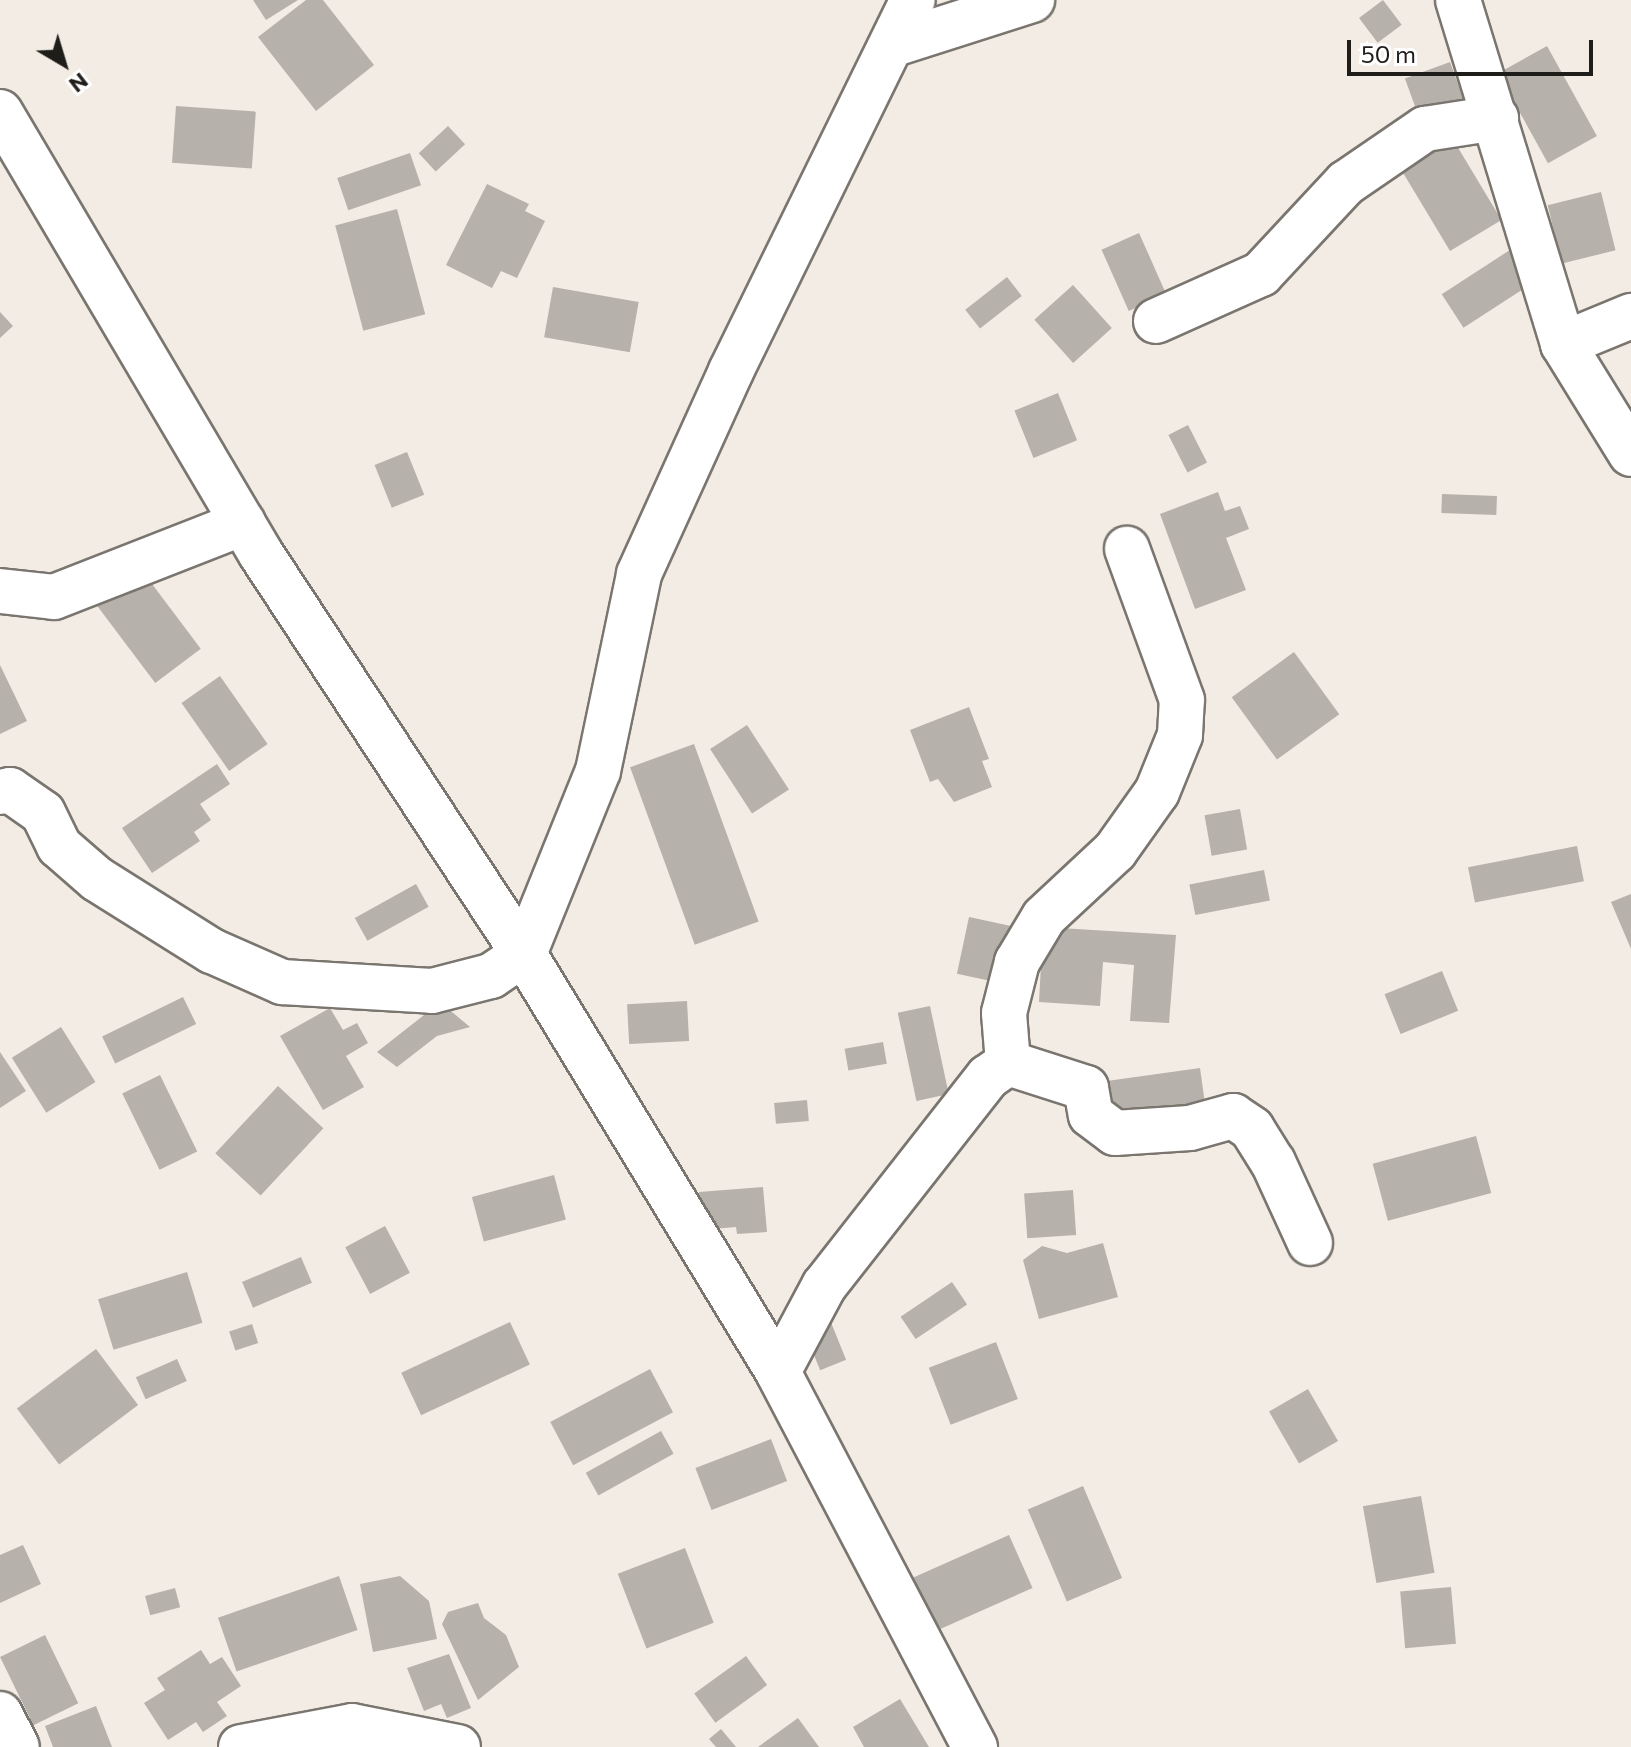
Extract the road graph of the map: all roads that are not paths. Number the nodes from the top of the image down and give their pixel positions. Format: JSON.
{"nodes":[{"id":1,"x":913,"y":0,"type":"edge"},
{"id":2,"x":1032,"y":0,"type":"edge"},
{"id":3,"x":1458,"y":0,"type":"edge"},
{"id":4,"x":894,"y":44,"type":"junction"},
{"id":5,"x":0,"y":112,"type":"edge"},
{"id":6,"x":1496,"y":118,"type":"junction"},
{"id":7,"x":1631,"y":316,"type":"edge"},
{"id":8,"x":1156,"y":321,"type":"dead end"},
{"id":9,"x":1563,"y":344,"type":"junction"},
{"id":10,"x":1631,"y":454,"type":"edge"},
{"id":11,"x":243,"y":523,"type":"junction"},
{"id":12,"x":1127,"y":549,"type":"dead end"},
{"id":13,"x":0,"y":591,"type":"edge"},
{"id":14,"x":0,"y":792,"type":"edge"},
{"id":15,"x":524,"y":954,"type":"junction"},
{"id":16,"x":1008,"y":1063,"type":"junction"},
{"id":17,"x":1310,"y":1243,"type":"dead end"},
{"id":18,"x":778,"y":1372,"type":"junction"},
{"id":19,"x":0,"y":1714,"type":"edge"},
{"id":20,"x":17,"y":1747,"type":"edge"},
{"id":21,"x":241,"y":1747,"type":"edge"},
{"id":22,"x":458,"y":1747,"type":"edge"},
{"id":23,"x":975,"y":1747,"type":"edge"}],
"edges":[{"from":1,"to":4,"type":"street"},
{"from":2,"to":4,"type":"street"},
{"from":3,"to":6,"type":"street"},
{"from":4,"to":15,"type":"street"},
{"from":5,"to":11,"type":"street"},
{"from":6,"to":8,"type":"street"},
{"from":6,"to":9,"type":"street"},
{"from":7,"to":9,"type":"street"},
{"from":9,"to":10,"type":"street"},
{"from":11,"to":13,"type":"street"},
{"from":11,"to":15,"type":"street"},
{"from":12,"to":16,"type":"street"},
{"from":14,"to":15,"type":"street"},
{"from":15,"to":18,"type":"street"},
{"from":16,"to":17,"type":"street"},
{"from":16,"to":18,"type":"street"},
{"from":18,"to":23,"type":"street"},
{"from":19,"to":20,"type":"street"},
{"from":21,"to":22,"type":"street"}]}
